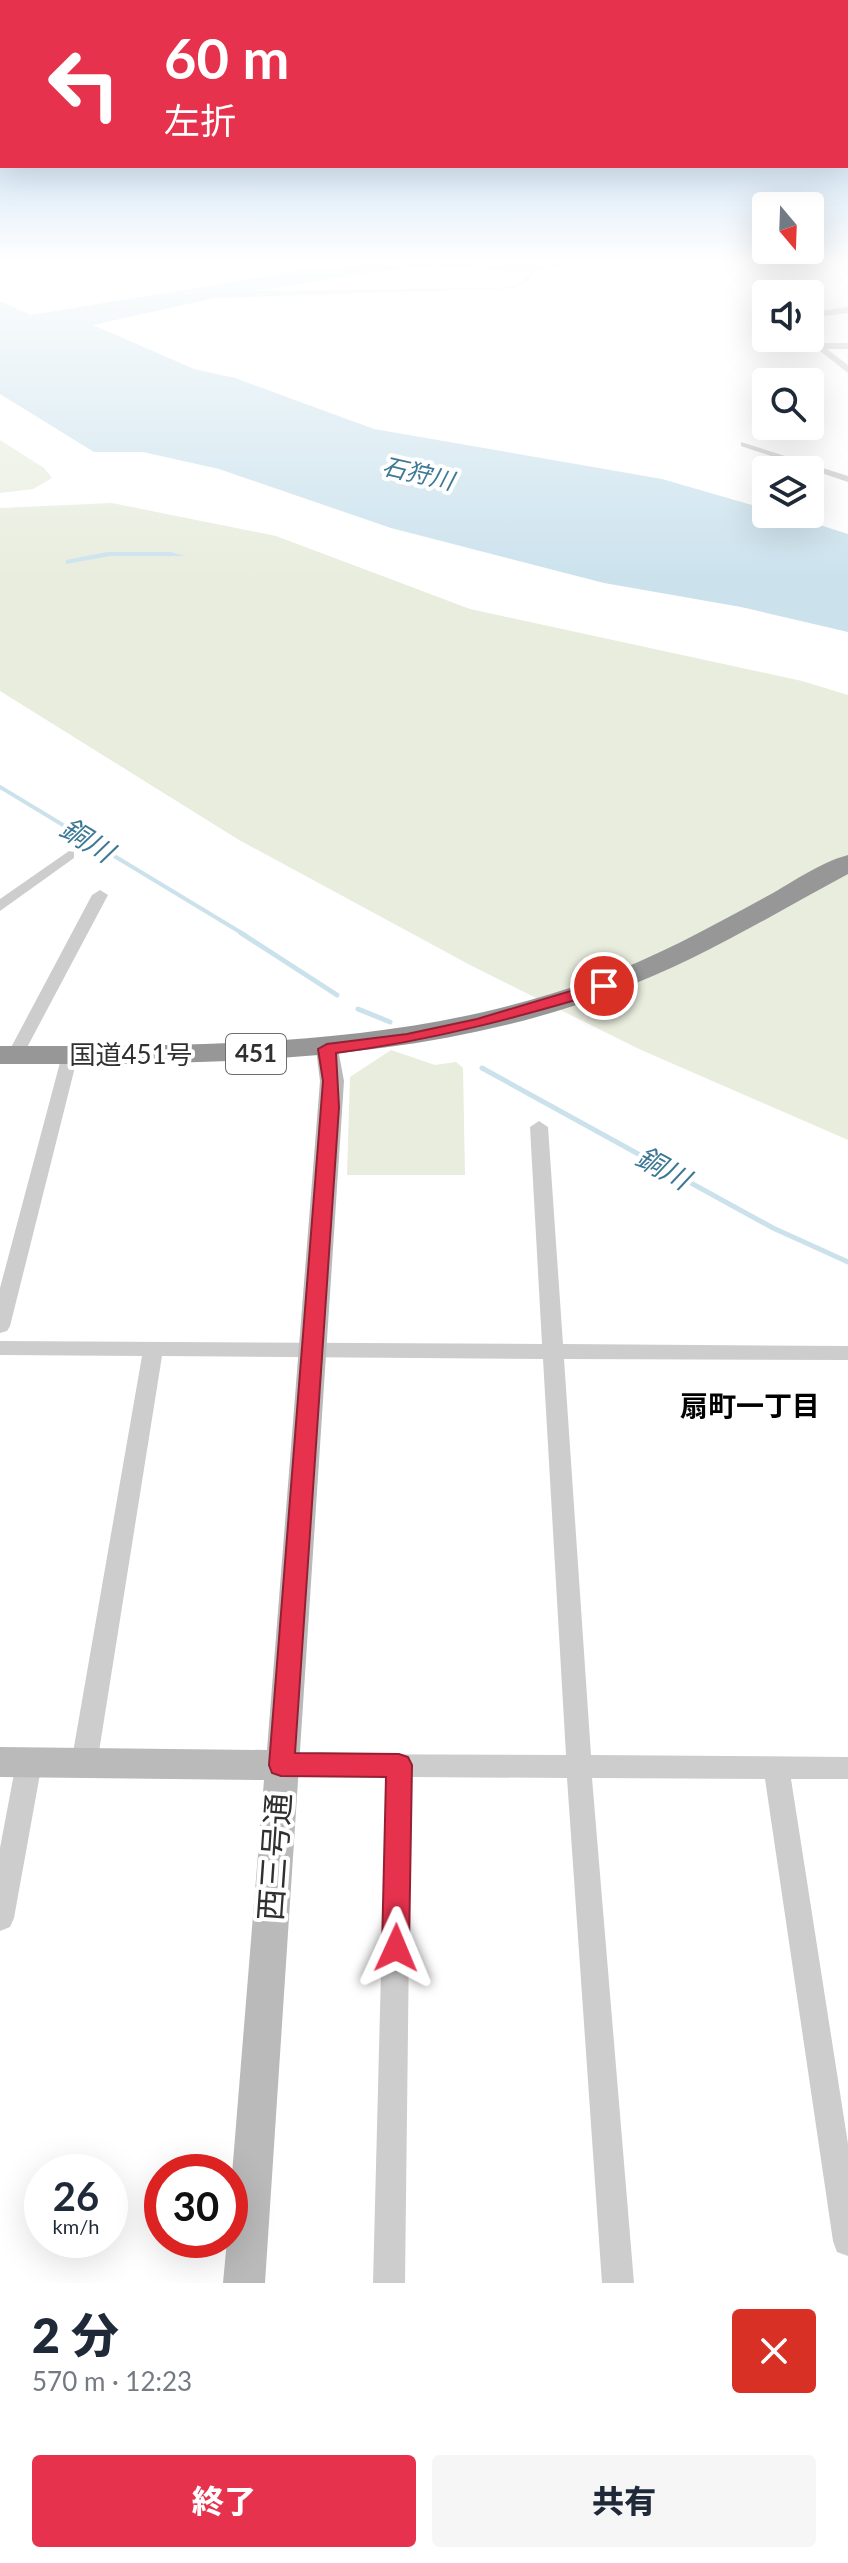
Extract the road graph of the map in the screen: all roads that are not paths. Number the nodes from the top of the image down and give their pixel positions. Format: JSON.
{"nodes":[{"id":1,"x":745,"y":444,"type":"dead end"},
{"id":2,"x":848,"y":479,"type":"edge"},
{"id":3,"x":69,"y":855,"type":"dead end"},
{"id":4,"x":848,"y":863,"type":"edge"},
{"id":5,"x":100,"y":895,"type":"dead end"},
{"id":6,"x":2,"y":901,"type":"edge"},
{"id":7,"x":327,"y":1049,"type":"junction"},
{"id":8,"x":8,"y":1055,"type":"edge"},
{"id":9,"x":70,"y":1055,"type":"junction"},
{"id":10,"x":539,"y":1127,"type":"dead end"},
{"id":11,"x":0,"y":1326,"type":"edge"},
{"id":12,"x":0,"y":1348,"type":"edge"},
{"id":13,"x":153,"y":1349,"type":"junction"},
{"id":14,"x":310,"y":1349,"type":"junction"},
{"id":15,"x":553,"y":1349,"type":"junction"},
{"id":16,"x":848,"y":1353,"type":"edge"},
{"id":17,"x":14,"y":1762,"type":"edge"},
{"id":18,"x":84,"y":1764,"type":"junction"},
{"id":19,"x":281,"y":1765,"type":"junction"},
{"id":20,"x":399,"y":1765,"type":"junction"},
{"id":21,"x":776,"y":1767,"type":"junction"},
{"id":22,"x":579,"y":1768,"type":"junction"},
{"id":23,"x":848,"y":1768,"type":"edge"},
{"id":24,"x":0,"y":1918,"type":"edge"},
{"id":25,"x":848,"y":2241,"type":"edge"},
{"id":26,"x":244,"y":2283,"type":"edge"},
{"id":27,"x":389,"y":2283,"type":"edge"},
{"id":28,"x":618,"y":2283,"type":"edge"}],
"edges":[{"from":1,"to":2,"type":"street"},
{"from":3,"to":6,"type":"street"},
{"from":4,"to":7,"type":"highway","name":"国道451号","number":"451"},
{"from":5,"to":8,"type":"street"},
{"from":7,"to":9,"type":"highway","name":"国道451号","number":"451"},
{"from":7,"to":14,"type":"street","name":"西三号通"},
{"from":8,"to":9,"type":"highway","name":"国道451号","number":"451"},
{"from":9,"to":11,"type":"street"},
{"from":10,"to":15,"type":"street"},
{"from":12,"to":13,"type":"street"},
{"from":13,"to":14,"type":"street"},
{"from":13,"to":18,"type":"street"},
{"from":14,"to":15,"type":"street"},
{"from":14,"to":19,"type":"street","name":"西三号通"},
{"from":15,"to":16,"type":"street"},
{"from":15,"to":22,"type":"street"},
{"from":17,"to":18,"type":"street"},
{"from":17,"to":24,"type":"street"},
{"from":18,"to":19,"type":"street"},
{"from":19,"to":20,"type":"street"},
{"from":19,"to":26,"type":"street","name":"西三号通"},
{"from":20,"to":22,"type":"street"},
{"from":20,"to":27,"type":"street"},
{"from":21,"to":22,"type":"street"},
{"from":21,"to":23,"type":"street"},
{"from":21,"to":25,"type":"street"},
{"from":22,"to":28,"type":"street"}]}
